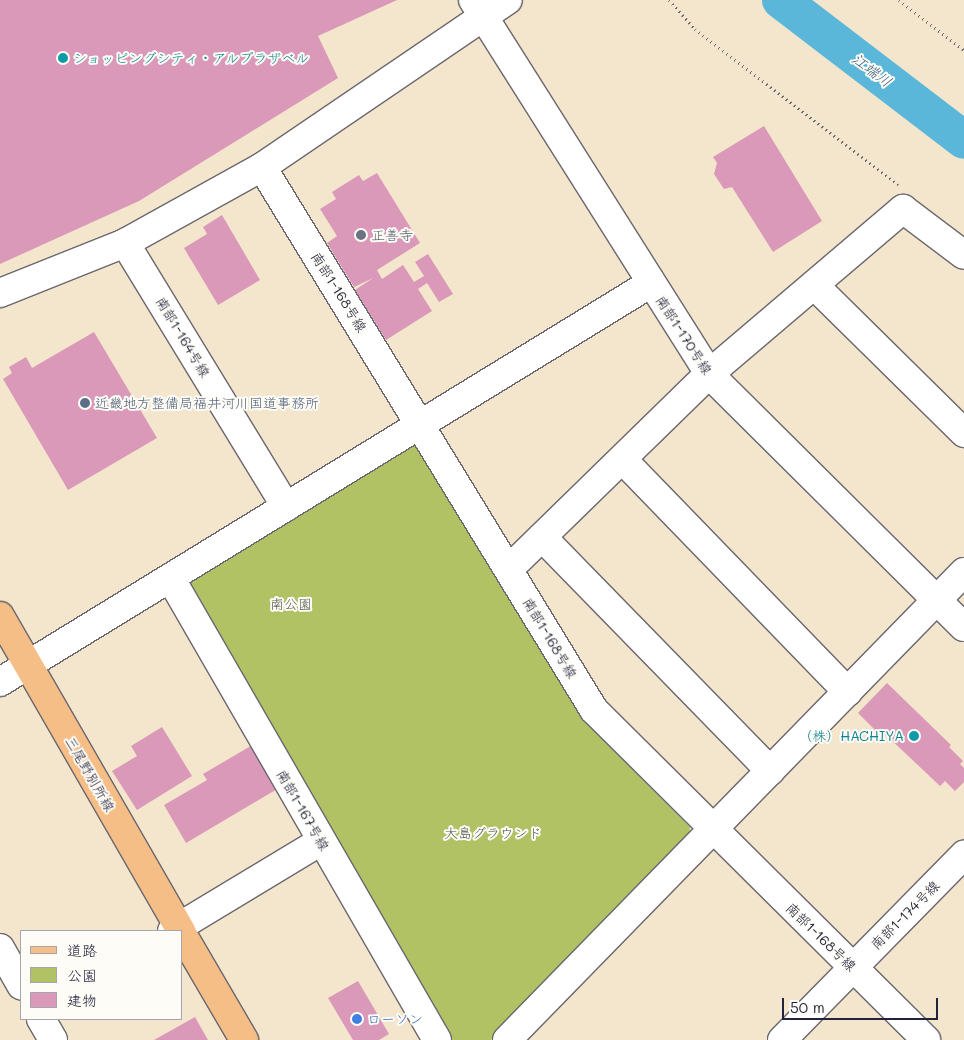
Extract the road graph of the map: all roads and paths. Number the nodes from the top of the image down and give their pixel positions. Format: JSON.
{"nodes":[{"id":1,"x":508,"y":0,"type":"edge"},
{"id":2,"x":669,"y":0,"type":"edge"},
{"id":3,"x":899,"y":0,"type":"edge"},
{"id":4,"x":479,"y":9,"type":"edge"},
{"id":5,"x":964,"y":50,"type":"edge"},
{"id":6,"x":262,"y":167,"type":"junction"},
{"id":7,"x":901,"y":187,"type":"dead end"},
{"id":8,"x":126,"y":243,"type":"junction"},
{"id":9,"x":964,"y":255,"type":"edge"},
{"id":10,"x":650,"y":283,"type":"junction"},
{"id":11,"x":814,"y":285,"type":"junction"},
{"id":12,"x":0,"y":293,"type":"edge"},
{"id":13,"x":709,"y":374,"type":"junction"},
{"id":14,"x":421,"y":424,"type":"junction"},
{"id":15,"x":964,"y":433,"type":"edge"},
{"id":16,"x":623,"y":460,"type":"junction"},
{"id":17,"x":286,"y":508,"type":"junction"},
{"id":18,"x":542,"y":537,"type":"junction"},
{"id":19,"x":509,"y":569,"type":"junction"},
{"id":20,"x":964,"y":572,"type":"edge"},
{"id":21,"x":170,"y":579,"type":"junction"},
{"id":22,"x":937,"y":600,"type":"junction"},
{"id":23,"x":0,"y":616,"type":"edge"},
{"id":24,"x":964,"y":627,"type":"edge"},
{"id":25,"x":28,"y":665,"type":"junction"},
{"id":26,"x":0,"y":682,"type":"edge"},
{"id":27,"x":848,"y":692,"type":"junction"},
{"id":28,"x":770,"y":771,"type":"junction"},
{"id":29,"x":713,"y":832,"type":"junction"},
{"id":30,"x":321,"y":841,"type":"junction"},
{"id":31,"x":964,"y":855,"type":"edge"},
{"id":32,"x":178,"y":930,"type":"edge"},
{"id":33,"x":182,"y":937,"type":"edge"},
{"id":34,"x":0,"y":948,"type":"edge"},
{"id":35,"x":853,"y":968,"type":"junction"},
{"id":36,"x":20,"y":983,"type":"edge"},
{"id":37,"x":42,"y":1020,"type":"edge"},
{"id":38,"x":53,"y":1040,"type":"edge"},
{"id":39,"x":244,"y":1040,"type":"edge"},
{"id":40,"x":437,"y":1040,"type":"edge"},
{"id":41,"x":507,"y":1040,"type":"edge"},
{"id":42,"x":782,"y":1040,"type":"edge"},
{"id":43,"x":926,"y":1040,"type":"edge"}],
"edges":[{"from":1,"to":4,"type":"street"},
{"from":2,"to":7,"type":"path"},
{"from":3,"to":5,"type":"path"},
{"from":4,"to":6,"type":"street"},
{"from":4,"to":10,"type":"street","name":"南部1-170号線"},
{"from":6,"to":8,"type":"street"},
{"from":6,"to":14,"type":"street","name":"南部1-168号線"},
{"from":8,"to":12,"type":"street"},
{"from":8,"to":17,"type":"street","name":"南部1-164号線"},
{"from":9,"to":11,"type":"street"},
{"from":10,"to":13,"type":"street","name":"南部1-170号線"},
{"from":10,"to":14,"type":"street"},
{"from":11,"to":13,"type":"street"},
{"from":11,"to":15,"type":"street"},
{"from":13,"to":16,"type":"street"},
{"from":13,"to":22,"type":"street","name":"南部1-170号線"},
{"from":14,"to":17,"type":"street"},
{"from":14,"to":19,"type":"street","name":"南部1-168号線"},
{"from":16,"to":18,"type":"street"},
{"from":16,"to":27,"type":"street"},
{"from":17,"to":21,"type":"street"},
{"from":18,"to":19,"type":"street"},
{"from":18,"to":28,"type":"street"},
{"from":19,"to":29,"type":"street","name":"南部1-168号線"},
{"from":20,"to":22,"type":"street"},
{"from":21,"to":25,"type":"street"},
{"from":21,"to":30,"type":"street","name":"南部1-167号線"},
{"from":22,"to":24,"type":"street","name":"南部1-170号線"},
{"from":22,"to":27,"type":"street"},
{"from":23,"to":25,"type":"main road","name":"三尾野別所線"},
{"from":25,"to":26,"type":"street"},
{"from":25,"to":32,"type":"main road","name":"三尾野別所線"},
{"from":27,"to":28,"type":"street"},
{"from":28,"to":29,"type":"street"},
{"from":29,"to":35,"type":"street","name":"南部1-168号線"},
{"from":29,"to":41,"type":"street"},
{"from":30,"to":32,"type":"street"},
{"from":30,"to":40,"type":"street","name":"南部1-167号線"},
{"from":31,"to":35,"type":"street","name":"南部1-174号線"},
{"from":33,"to":39,"type":"main road","name":"三尾野別所線"},
{"from":34,"to":36,"type":"street"},
{"from":35,"to":42,"type":"street","name":"南部1-174号線"},
{"from":35,"to":43,"type":"street","name":"南部1-168号線"},
{"from":37,"to":38,"type":"street"}]}
